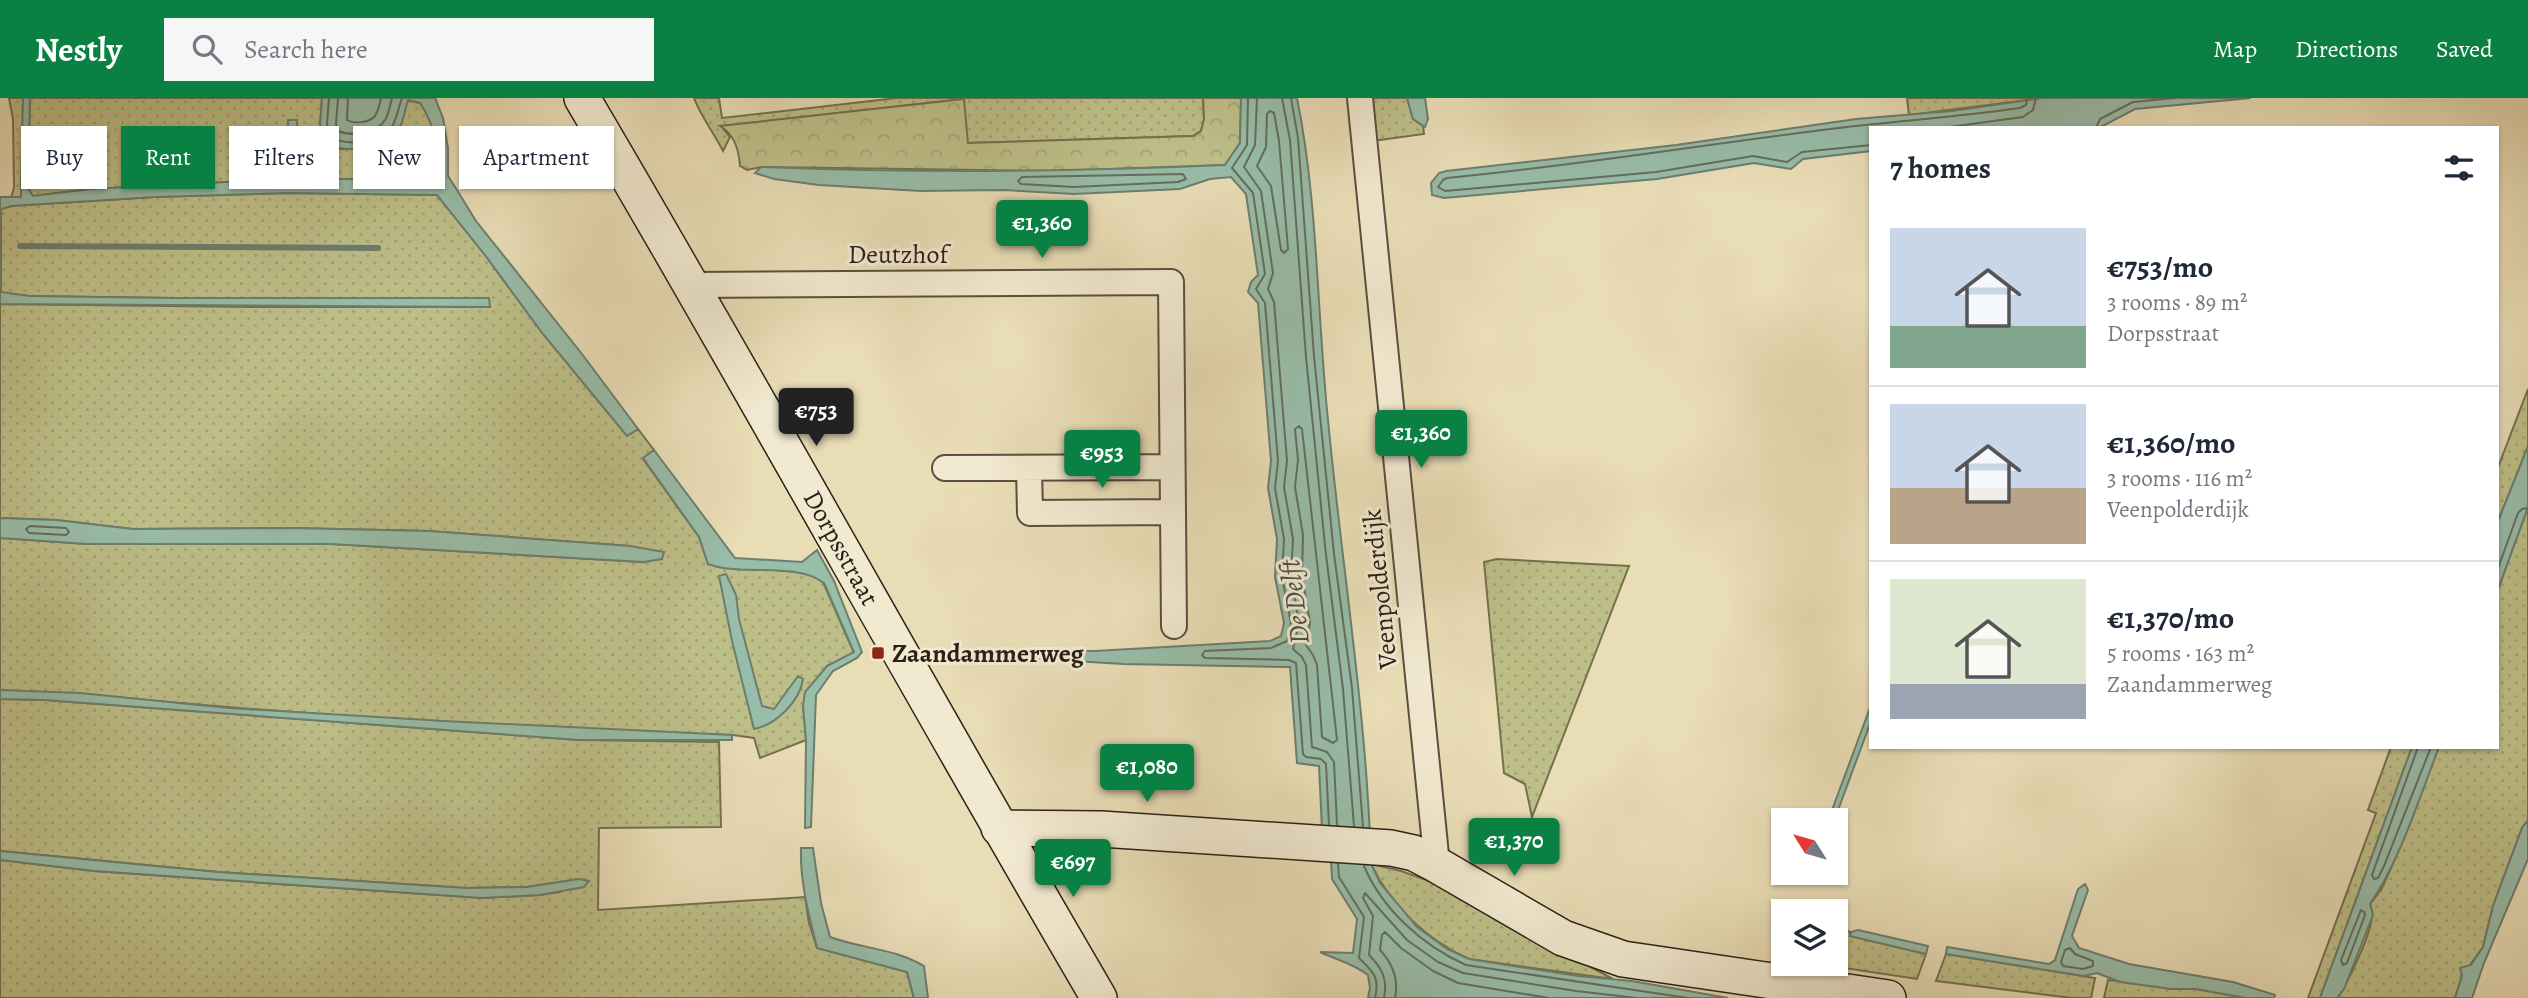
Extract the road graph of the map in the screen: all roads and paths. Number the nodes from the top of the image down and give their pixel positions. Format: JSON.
{"nodes":[{"id":1,"x":582,"y":98,"type":"edge"},
{"id":2,"x":1360,"y":98,"type":"edge"},
{"id":3,"x":693,"y":285,"type":"junction"},
{"id":4,"x":1172,"y":467,"type":"junction"},
{"id":5,"x":945,"y":468,"type":"dead end"},
{"id":6,"x":1030,"y":469,"type":"junction"},
{"id":7,"x":1173,"y":512,"type":"junction"},
{"id":8,"x":1174,"y":626,"type":"dead end"},
{"id":9,"x":999,"y":828,"type":"junction"},
{"id":10,"x":1437,"y":864,"type":"junction"},
{"id":11,"x":1099,"y":998,"type":"edge"},
{"id":12,"x":1888,"y":998,"type":"edge"}],
"edges":[{"from":1,"to":3,"type":"street","name":"Dorpsstraat"},
{"from":2,"to":10,"type":"street","name":"Veenpolderdijk"},
{"from":3,"to":4,"type":"street","name":"Deutzhof"},
{"from":3,"to":9,"type":"street","name":"Dorpsstraat"},
{"from":4,"to":6,"type":"street"},
{"from":4,"to":7,"type":"street","name":"Deutzhof"},
{"from":5,"to":6,"type":"street"},
{"from":6,"to":7,"type":"street"},
{"from":7,"to":8,"type":"street","name":"Deutzhof"},
{"from":9,"to":10,"type":"street"},
{"from":9,"to":11,"type":"street","name":"Dorpsstraat"},
{"from":10,"to":12,"type":"street"}]}
